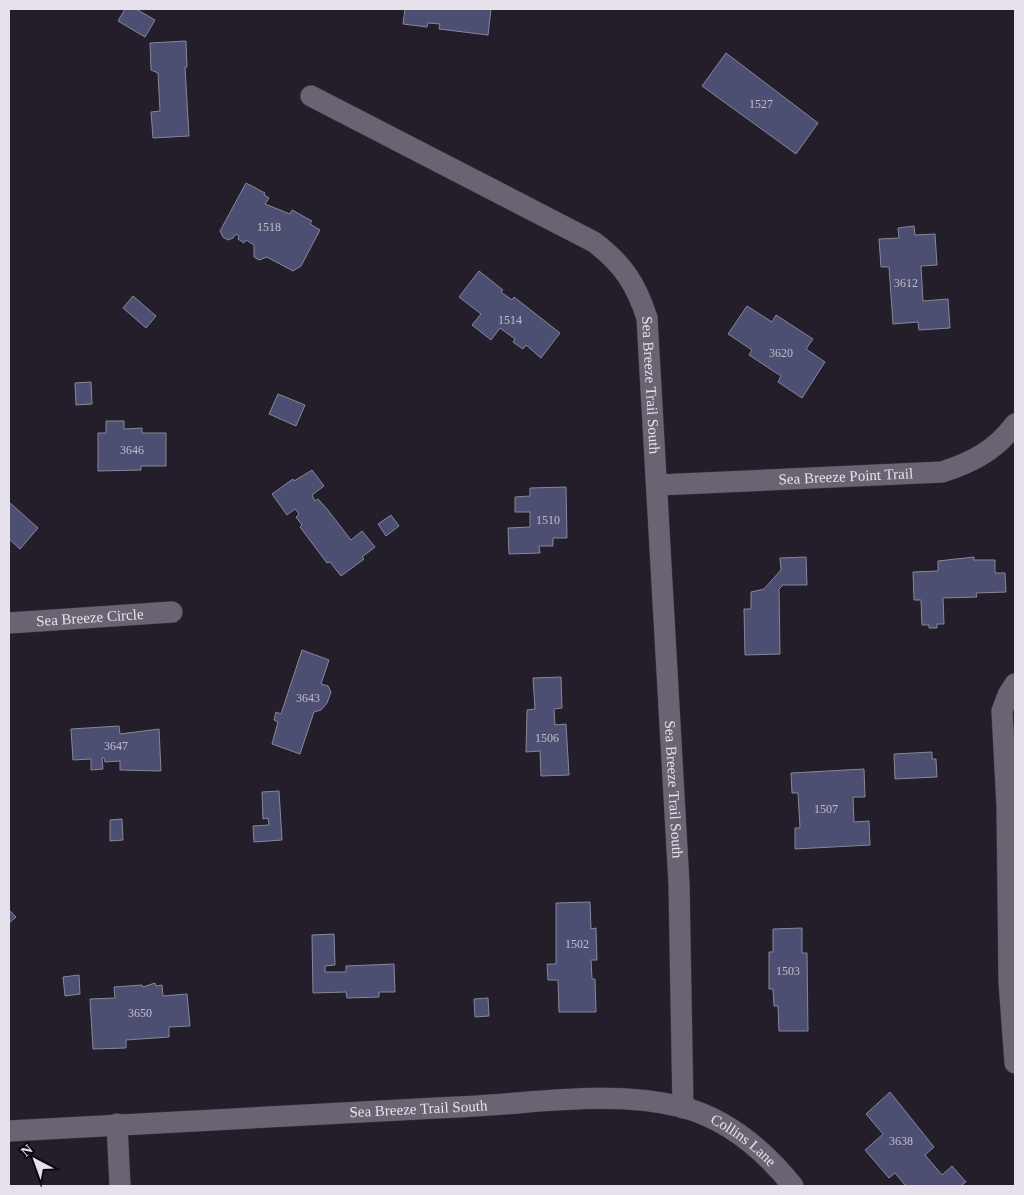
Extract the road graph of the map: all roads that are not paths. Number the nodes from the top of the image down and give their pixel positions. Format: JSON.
{"nodes":[{"id":1,"x":311,"y":96,"type":"dead end"},
{"id":2,"x":1015,"y":424,"type":"edge"},
{"id":3,"x":658,"y":486,"type":"junction"},
{"id":4,"x":172,"y":612,"type":"dead end"},
{"id":5,"x":9,"y":623,"type":"edge"},
{"id":6,"x":1015,"y":684,"type":"edge"},
{"id":7,"x":1015,"y":1062,"type":"edge"},
{"id":8,"x":683,"y":1108,"type":"junction"},
{"id":9,"x":117,"y":1124,"type":"junction"},
{"id":10,"x":9,"y":1132,"type":"edge"},
{"id":11,"x":120,"y":1186,"type":"edge"},
{"id":12,"x":793,"y":1186,"type":"edge"}],
"edges":[{"from":1,"to":3,"type":"street","name":"Sea Breeze Trail South"},
{"from":2,"to":3,"type":"street","name":"Sea Breeze Point Trail"},
{"from":3,"to":8,"type":"street","name":"Sea Breeze Trail South"},
{"from":4,"to":5,"type":"street","name":"Sea Breeze Circle"},
{"from":6,"to":7,"type":"street"},
{"from":8,"to":9,"type":"street","name":"Sea Breeze Trail South"},
{"from":8,"to":12,"type":"street","name":"Collins Lane"},
{"from":9,"to":10,"type":"street","name":"Sea Breeze Trail South"},
{"from":9,"to":11,"type":"street"}]}
